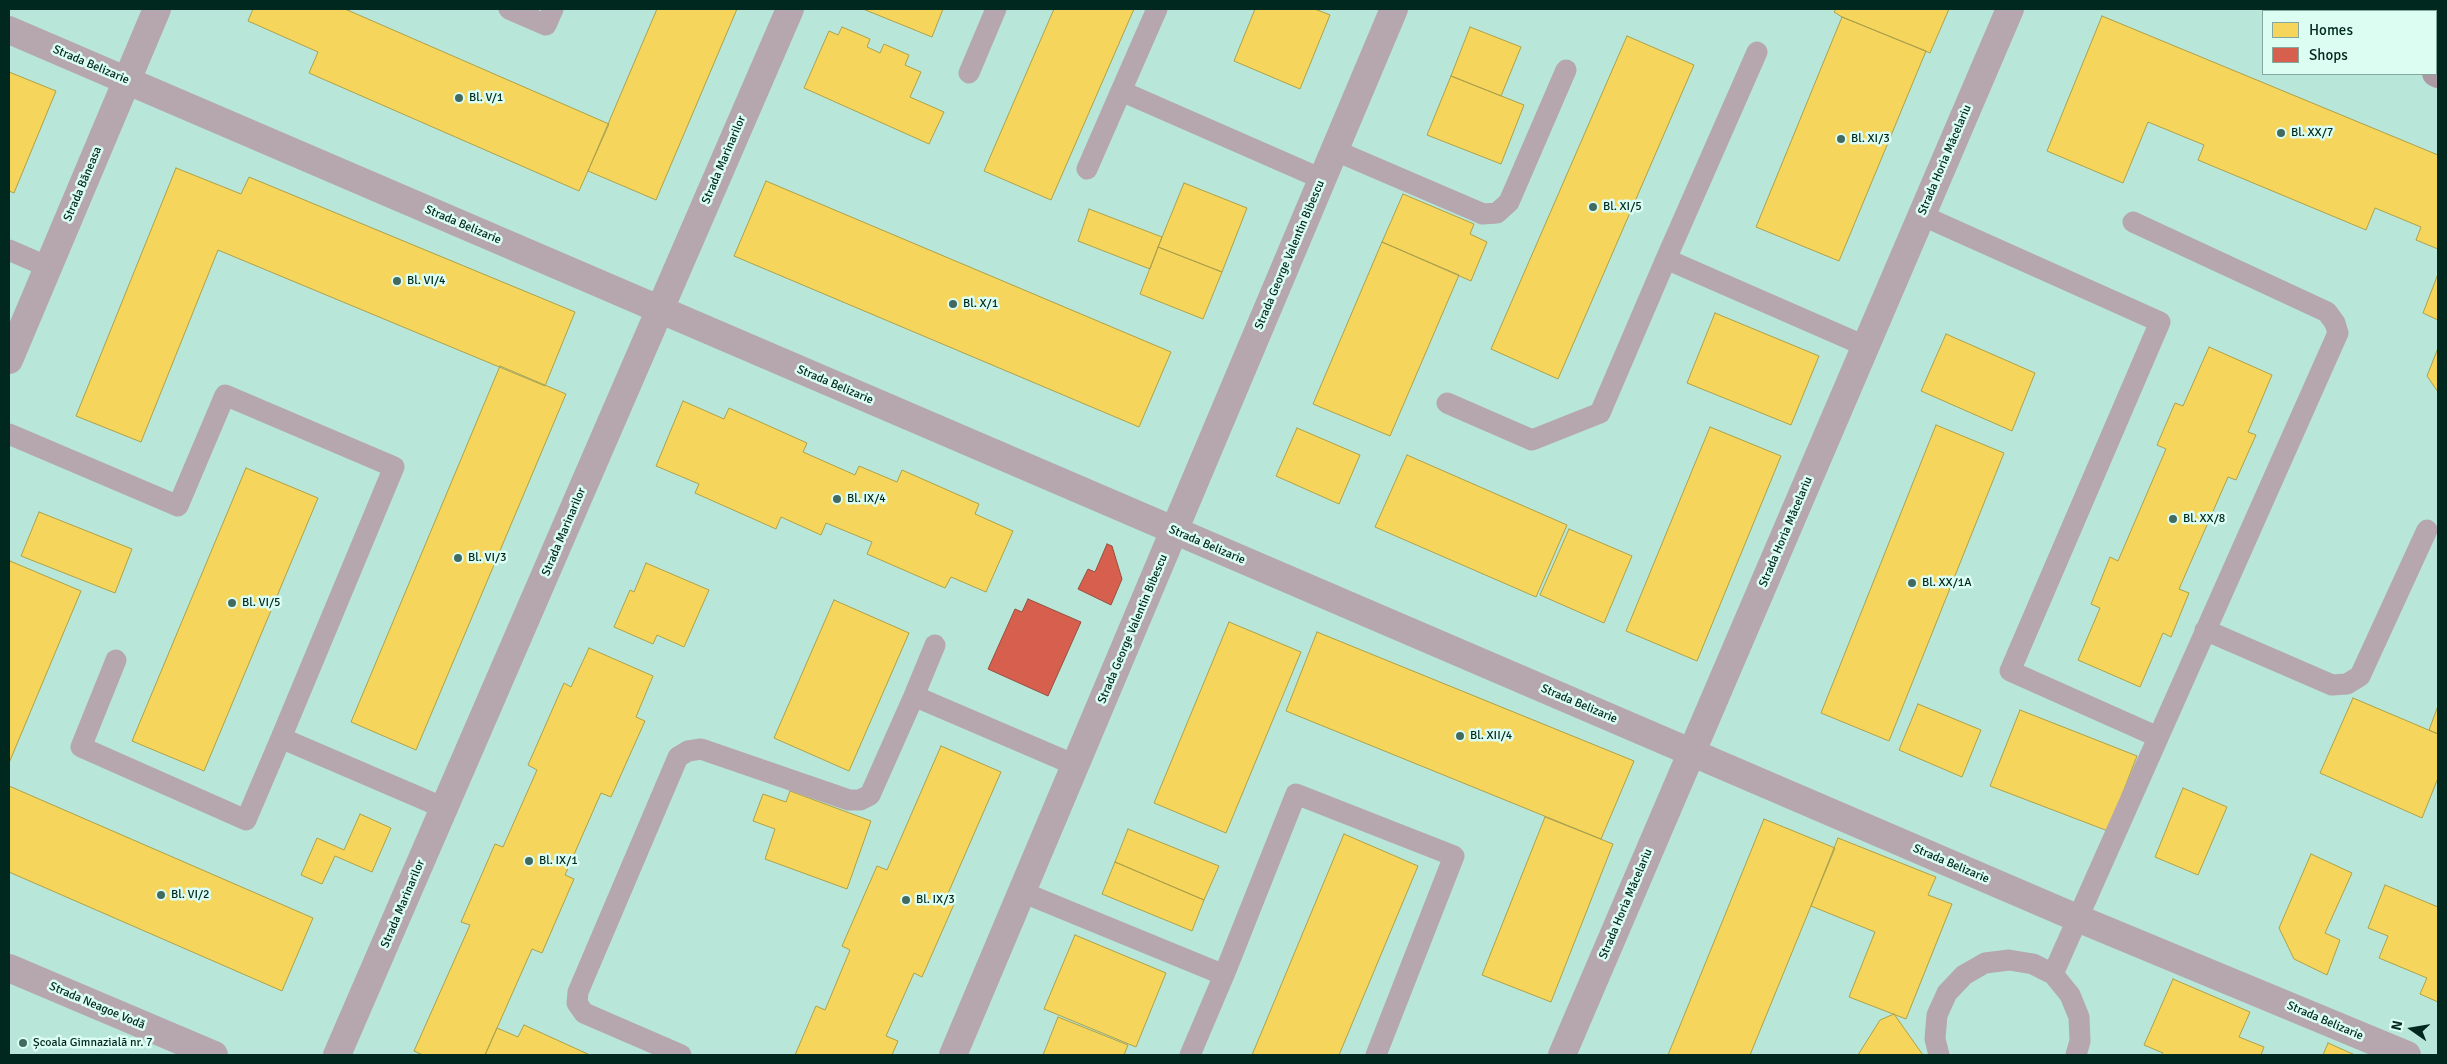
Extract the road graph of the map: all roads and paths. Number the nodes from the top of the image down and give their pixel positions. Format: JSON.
{"nodes":[{"id":1,"x":157,"y":9,"type":"edge"},
{"id":2,"x":509,"y":9,"type":"edge"},
{"id":3,"x":553,"y":9,"type":"edge"},
{"id":4,"x":790,"y":9,"type":"edge"},
{"id":5,"x":996,"y":9,"type":"edge"},
{"id":6,"x":1157,"y":9,"type":"edge"},
{"id":7,"x":1394,"y":9,"type":"edge"},
{"id":8,"x":2010,"y":9,"type":"edge"},
{"id":9,"x":9,"y":30,"type":"edge"},
{"id":10,"x":1757,"y":52,"type":"dead end"},
{"id":11,"x":1566,"y":70,"type":"dead end"},
{"id":12,"x":969,"y":73,"type":"dead end"},
{"id":13,"x":127,"y":81,"type":"junction"},
{"id":14,"x":1121,"y":91,"type":"junction"},
{"id":15,"x":1334,"y":150,"type":"junction"},
{"id":16,"x":1087,"y":169,"type":"dead end"},
{"id":17,"x":1322,"y":179,"type":"junction"},
{"id":18,"x":1921,"y":215,"type":"junction"},
{"id":19,"x":2133,"y":222,"type":"dead end"},
{"id":20,"x":9,"y":250,"type":"edge"},
{"id":21,"x":1666,"y":259,"type":"junction"},
{"id":22,"x":48,"y":267,"type":"junction"},
{"id":23,"x":660,"y":310,"type":"junction"},
{"id":24,"x":1865,"y":346,"type":"junction"},
{"id":25,"x":9,"y":360,"type":"edge"},
{"id":26,"x":1447,"y":403,"type":"dead end"},
{"id":27,"x":9,"y":434,"type":"edge"},
{"id":28,"x":1174,"y":530,"type":"junction"},
{"id":29,"x":2426,"y":530,"type":"dead end"},
{"id":30,"x":2205,"y":630,"type":"junction"},
{"id":31,"x":936,"y":645,"type":"dead end"},
{"id":32,"x":116,"y":660,"type":"dead end"},
{"id":33,"x":914,"y":696,"type":"junction"},
{"id":34,"x":280,"y":738,"type":"junction"},
{"id":35,"x":2158,"y":738,"type":"junction"},
{"id":36,"x":1691,"y":753,"type":"junction"},
{"id":37,"x":1075,"y":765,"type":"junction"},
{"id":38,"x":444,"y":808,"type":"junction"},
{"id":39,"x":1022,"y":892,"type":"junction"},
{"id":40,"x":2077,"y":918,"type":"junction"},
{"id":41,"x":9,"y":968,"type":"edge"},
{"id":42,"x":2053,"y":974,"type":"junction"},
{"id":43,"x":1224,"y":975,"type":"junction"},
{"id":44,"x":1378,"y":1054,"type":"edge"},
{"id":45,"x":214,"y":1055,"type":"edge"},
{"id":46,"x":338,"y":1055,"type":"edge"},
{"id":47,"x":681,"y":1055,"type":"edge"},
{"id":48,"x":953,"y":1055,"type":"edge"},
{"id":49,"x":1190,"y":1055,"type":"edge"},
{"id":50,"x":1562,"y":1055,"type":"edge"},
{"id":51,"x":1939,"y":1055,"type":"edge"},
{"id":52,"x":2076,"y":1055,"type":"edge"},
{"id":53,"x":2407,"y":1055,"type":"edge"}],
"edges":[{"from":1,"to":13,"type":"street","name":"Strada Băneasa"},
{"from":2,"to":3,"type":"lane"},
{"from":4,"to":23,"type":"street","name":"Strada Marinarilor"},
{"from":5,"to":12,"type":"lane"},
{"from":6,"to":14,"type":"lane"},
{"from":7,"to":15,"type":"street","name":"Strada George Valentin Bibescu"},
{"from":8,"to":18,"type":"street","name":"Strada Horia Măcelariu"},
{"from":9,"to":13,"type":"street","name":"Strada Belizarie"},
{"from":10,"to":21,"type":"lane"},
{"from":11,"to":15,"type":"lane"},
{"from":13,"to":22,"type":"street","name":"Strada Băneasa"},
{"from":13,"to":23,"type":"street","name":"Strada Belizarie"},
{"from":14,"to":16,"type":"lane"},
{"from":14,"to":17,"type":"lane"},
{"from":15,"to":17,"type":"street","name":"Strada George Valentin Bibescu"},
{"from":17,"to":28,"type":"street","name":"Strada George Valentin Bibescu"},
{"from":18,"to":24,"type":"street","name":"Strada Horia Măcelariu"},
{"from":18,"to":35,"type":"lane"},
{"from":19,"to":30,"type":"lane"},
{"from":20,"to":22,"type":"lane"},
{"from":21,"to":24,"type":"lane"},
{"from":21,"to":26,"type":"lane"},
{"from":22,"to":25,"type":"street","name":"Strada Băneasa"},
{"from":23,"to":28,"type":"street","name":"Strada Belizarie"},
{"from":23,"to":38,"type":"street","name":"Strada Marinarilor"},
{"from":24,"to":36,"type":"street","name":"Strada Horia Măcelariu"},
{"from":27,"to":34,"type":"lane"},
{"from":28,"to":36,"type":"street","name":"Strada Belizarie"},
{"from":28,"to":37,"type":"street","name":"Strada George Valentin Bibescu"},
{"from":29,"to":30,"type":"lane"},
{"from":30,"to":35,"type":"lane"},
{"from":31,"to":33,"type":"lane"},
{"from":32,"to":34,"type":"lane"},
{"from":33,"to":37,"type":"lane"},
{"from":33,"to":47,"type":"lane"},
{"from":34,"to":38,"type":"lane"},
{"from":35,"to":40,"type":"lane"},
{"from":36,"to":40,"type":"street","name":"Strada Belizarie"},
{"from":36,"to":50,"type":"street","name":"Strada Horia Măcelariu"},
{"from":37,"to":39,"type":"street","name":"Strada George Valentin Bibescu"},
{"from":38,"to":46,"type":"street","name":"Strada Marinarilor"},
{"from":39,"to":43,"type":"lane"},
{"from":39,"to":48,"type":"street","name":"Strada George Valentin Bibescu"},
{"from":40,"to":42,"type":"lane"},
{"from":40,"to":53,"type":"street","name":"Strada Belizarie"},
{"from":41,"to":45,"type":"street","name":"Strada Neagoe Vodă"},
{"from":42,"to":51,"type":"lane"},
{"from":42,"to":52,"type":"lane"},
{"from":43,"to":44,"type":"lane"},
{"from":43,"to":49,"type":"lane"}]}
